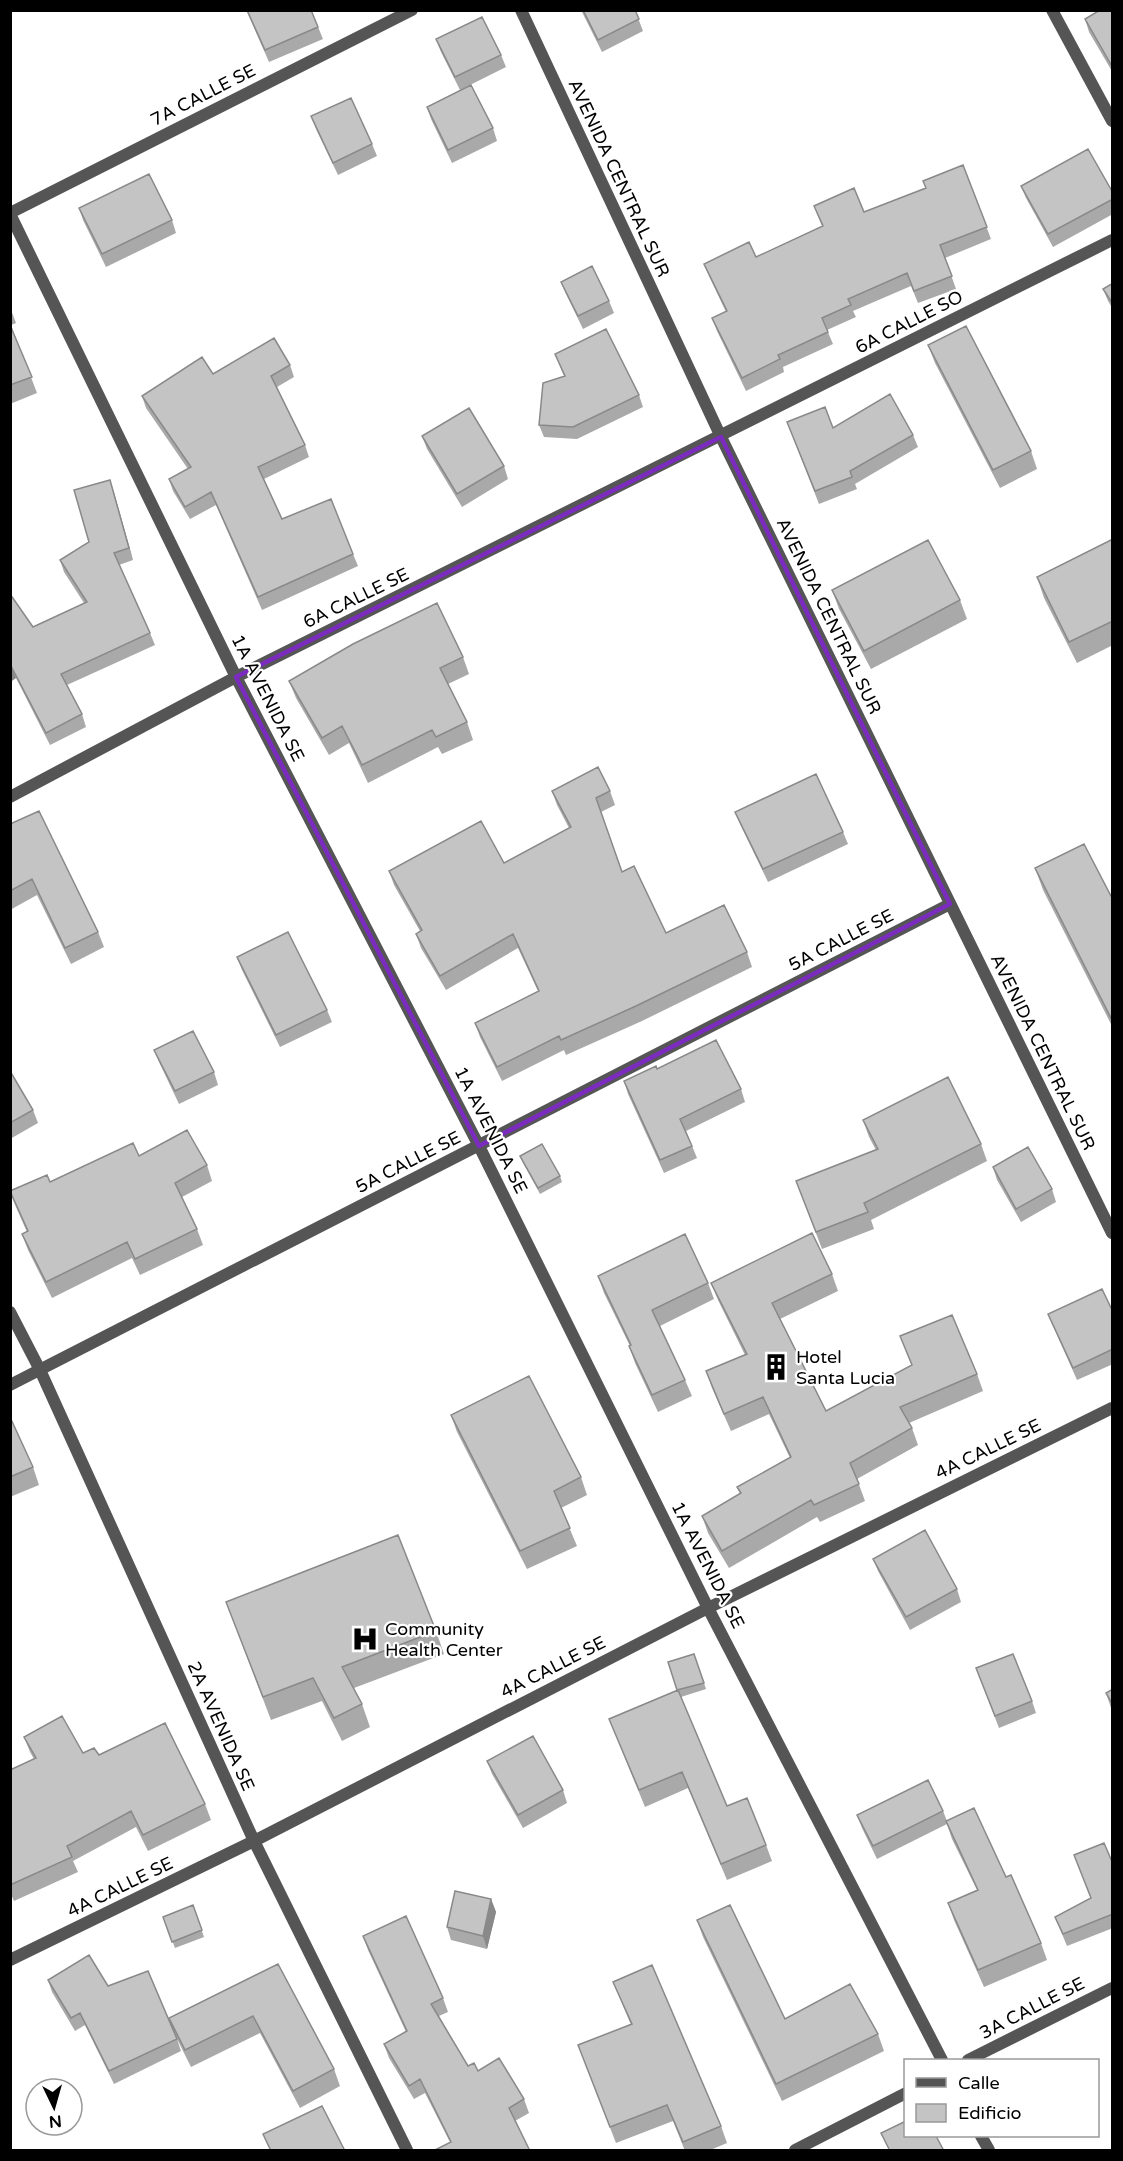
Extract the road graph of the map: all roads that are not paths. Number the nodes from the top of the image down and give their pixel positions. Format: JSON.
{"nodes":[{"id":1,"x":412,"y":10,"type":"edge"},
{"id":2,"x":520,"y":10,"type":"edge"},
{"id":3,"x":1052,"y":10,"type":"edge"},
{"id":4,"x":1113,"y":121,"type":"edge"},
{"id":5,"x":10,"y":213,"type":"edge"},
{"id":6,"x":1113,"y":240,"type":"edge"},
{"id":7,"x":721,"y":437,"type":"junction"},
{"id":8,"x":236,"y":677,"type":"junction"},
{"id":9,"x":10,"y":797,"type":"edge"},
{"id":10,"x":950,"y":904,"type":"junction"},
{"id":11,"x":479,"y":1146,"type":"junction"},
{"id":12,"x":1113,"y":1233,"type":"edge"},
{"id":13,"x":10,"y":1312,"type":"edge"},
{"id":14,"x":40,"y":1370,"type":"junction"},
{"id":15,"x":10,"y":1385,"type":"edge"},
{"id":16,"x":1113,"y":1408,"type":"edge"},
{"id":17,"x":708,"y":1608,"type":"junction"},
{"id":18,"x":254,"y":1841,"type":"junction"},
{"id":19,"x":10,"y":1960,"type":"edge"},
{"id":20,"x":1113,"y":1988,"type":"edge"},
{"id":21,"x":941,"y":2059,"type":"edge"},
{"id":22,"x":972,"y":2059,"type":"edge"},
{"id":23,"x":904,"y":2094,"type":"edge"},
{"id":24,"x":982,"y":2137,"type":"edge"},
{"id":25,"x":407,"y":2151,"type":"edge"},
{"id":26,"x":795,"y":2151,"type":"edge"},
{"id":27,"x":989,"y":2151,"type":"edge"}],
"edges":[{"from":1,"to":5,"type":"street","name":"7A CALLE SE"},
{"from":2,"to":7,"type":"street","name":"AVENIDA CENTRAL SUR"},
{"from":3,"to":4,"type":"street"},
{"from":5,"to":8,"type":"street","name":"1A AVENIDA SE"},
{"from":6,"to":7,"type":"street","name":"6A CALLE SO"},
{"from":7,"to":8,"type":"street","name":"6A CALLE SE"},
{"from":7,"to":10,"type":"street","name":"AVENIDA CENTRAL SUR"},
{"from":8,"to":9,"type":"street","name":"6A CALLE SE"},
{"from":8,"to":11,"type":"street","name":"1A AVENIDA SE"},
{"from":10,"to":11,"type":"street","name":"5A CALLE SE"},
{"from":10,"to":12,"type":"street","name":"AVENIDA CENTRAL SUR"},
{"from":11,"to":14,"type":"street","name":"5A CALLE SE"},
{"from":11,"to":17,"type":"street","name":"1A AVENIDA SE"},
{"from":13,"to":14,"type":"street","name":"2A AVENIDA SE"},
{"from":14,"to":15,"type":"street","name":"5A CALLE SE"},
{"from":14,"to":18,"type":"street","name":"2A AVENIDA SE"},
{"from":16,"to":17,"type":"street","name":"4A CALLE SE"},
{"from":17,"to":18,"type":"street","name":"4A CALLE SE"},
{"from":17,"to":21,"type":"street","name":"1A AVENIDA SE"},
{"from":18,"to":19,"type":"street","name":"4A CALLE SE"},
{"from":18,"to":25,"type":"street","name":"2A AVENIDA SE"},
{"from":20,"to":22,"type":"street","name":"3A CALLE SE"},
{"from":23,"to":26,"type":"street"},
{"from":24,"to":27,"type":"street"}]}
